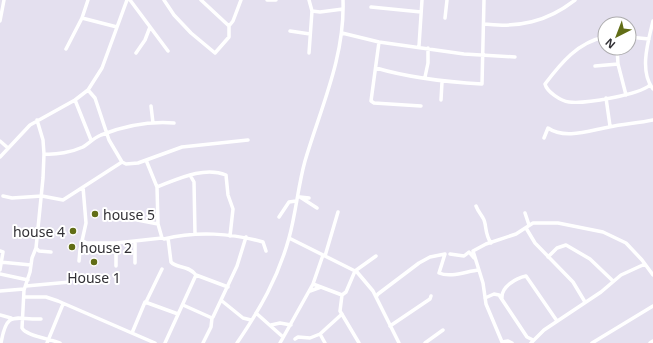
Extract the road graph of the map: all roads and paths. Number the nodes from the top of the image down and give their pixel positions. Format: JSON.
{"nodes":[{"id":1,"x":4,"y":0,"type":"edge"},
{"id":2,"x":88,"y":0,"type":"edge"},
{"id":3,"x":128,"y":0,"type":"edge"},
{"id":4,"x":164,"y":0,"type":"edge"},
{"id":5,"x":201,"y":0,"type":"edge"},
{"id":6,"x":241,"y":0,"type":"edge"},
{"id":7,"x":267,"y":0,"type":"edge"},
{"id":8,"x":276,"y":0,"type":"edge"},
{"id":9,"x":309,"y":0,"type":"edge"},
{"id":10,"x":343,"y":0,"type":"edge"},
{"id":11,"x":422,"y":0,"type":"edge"},
{"id":12,"x":447,"y":0,"type":"edge"},
{"id":13,"x":484,"y":0,"type":"edge"},
{"id":14,"x":574,"y":0,"type":"edge"},
{"id":15,"x":371,"y":7,"type":"dead end"},
{"id":16,"x":343,"y":9,"type":"junction"},
{"id":17,"x":312,"y":11,"type":"junction"},
{"id":18,"x":421,"y":12,"type":"junction"},
{"id":19,"x":82,"y":18,"type":"junction"},
{"id":20,"x":445,"y":18,"type":"dead end"},
{"id":21,"x":0,"y":22,"type":"edge"},
{"id":22,"x":653,"y":22,"type":"edge"},
{"id":23,"x":484,"y":24,"type":"junction"},
{"id":24,"x":150,"y":26,"type":"junction"},
{"id":25,"x":230,"y":26,"type":"junction"},
{"id":26,"x":117,"y":27,"type":"junction"},
{"id":27,"x":290,"y":31,"type":"dead end"},
{"id":28,"x":342,"y":33,"type":"junction"},
{"id":29,"x":310,"y":34,"type":"junction"},
{"id":30,"x":637,"y":38,"type":"edge"},
{"id":31,"x":597,"y":39,"type":"edge"},
{"id":32,"x":649,"y":39,"type":"junction"},
{"id":33,"x":379,"y":42,"type":"junction"},
{"id":34,"x":419,"y":46,"type":"junction"},
{"id":35,"x":428,"y":48,"type":"junction"},
{"id":36,"x":66,"y":49,"type":"dead end"},
{"id":37,"x":168,"y":51,"type":"dead end"},
{"id":38,"x":136,"y":53,"type":"dead end"},
{"id":39,"x":309,"y":53,"type":"dead end"},
{"id":40,"x":483,"y":56,"type":"junction"},
{"id":41,"x":618,"y":56,"type":"edge"},
{"id":42,"x":515,"y":57,"type":"dead end"},
{"id":43,"x":618,"y":64,"type":"junction"},
{"id":44,"x":595,"y":66,"type":"dead end"},
{"id":45,"x":376,"y":68,"type":"junction"},
{"id":46,"x":425,"y":77,"type":"junction"},
{"id":47,"x":442,"y":82,"type":"junction"},
{"id":48,"x":650,"y":85,"type":"junction"},
{"id":49,"x":653,"y":89,"type":"edge"},
{"id":50,"x":88,"y":90,"type":"junction"},
{"id":51,"x":626,"y":95,"type":"junction"},
{"id":52,"x":606,"y":98,"type":"junction"},
{"id":53,"x":75,"y":100,"type":"junction"},
{"id":54,"x":441,"y":100,"type":"dead end"},
{"id":55,"x":151,"y":106,"type":"dead end"},
{"id":56,"x":421,"y":106,"type":"dead end"},
{"id":57,"x":37,"y":120,"type":"junction"},
{"id":58,"x":653,"y":120,"type":"edge"},
{"id":59,"x":153,"y":123,"type":"junction"},
{"id":60,"x":174,"y":123,"type":"dead end"},
{"id":61,"x":610,"y":126,"type":"junction"},
{"id":62,"x":107,"y":133,"type":"junction"},
{"id":63,"x":544,"y":138,"type":"dead end"},
{"id":64,"x":91,"y":140,"type":"junction"},
{"id":65,"x":248,"y":140,"type":"dead end"},
{"id":66,"x":0,"y":141,"type":"edge"},
{"id":67,"x":8,"y":148,"type":"junction"},
{"id":68,"x":44,"y":154,"type":"junction"},
{"id":69,"x":0,"y":157,"type":"edge"},
{"id":70,"x":146,"y":160,"type":"junction"},
{"id":71,"x":122,"y":162,"type":"junction"},
{"id":72,"x":190,"y":175,"type":"junction"},
{"id":73,"x":83,"y":187,"type":"junction"},
{"id":74,"x":157,"y":187,"type":"junction"},
{"id":75,"x":4,"y":196,"type":"dead end"},
{"id":76,"x":42,"y":196,"type":"junction"},
{"id":77,"x":309,"y":198,"type":"dead end"},
{"id":78,"x":298,"y":199,"type":"junction"},
{"id":79,"x":476,"y":206,"type":"dead end"},
{"id":80,"x":317,"y":208,"type":"dead end"},
{"id":81,"x":338,"y":212,"type":"dead end"},
{"id":82,"x":525,"y":213,"type":"dead end"},
{"id":83,"x":122,"y":217,"type":"dead end"},
{"id":84,"x":279,"y":217,"type":"dead end"},
{"id":85,"x":158,"y":224,"type":"junction"},
{"id":86,"x":526,"y":229,"type":"junction"},
{"id":87,"x":195,"y":234,"type":"junction"},
{"id":88,"x":230,"y":236,"type":"junction"},
{"id":89,"x":246,"y":237,"type":"junction"},
{"id":90,"x":162,"y":238,"type":"junction"},
{"id":91,"x":168,"y":238,"type":"junction"},
{"id":92,"x":289,"y":238,"type":"junction"},
{"id":93,"x":83,"y":241,"type":"junction"},
{"id":94,"x":134,"y":241,"type":"junction"},
{"id":95,"x":116,"y":243,"type":"junction"},
{"id":96,"x":491,"y":243,"type":"junction"},
{"id":97,"x":36,"y":248,"type":"junction"},
{"id":98,"x":0,"y":251,"type":"edge"},
{"id":99,"x":266,"y":251,"type":"dead end"},
{"id":100,"x":51,"y":252,"type":"dead end"},
{"id":101,"x":450,"y":254,"type":"dead end"},
{"id":102,"x":324,"y":255,"type":"junction"},
{"id":103,"x":376,"y":256,"type":"dead end"},
{"id":104,"x":548,"y":257,"type":"junction"},
{"id":105,"x":79,"y":261,"type":"dead end"},
{"id":106,"x":1,"y":262,"type":"edge"},
{"id":107,"x":135,"y":263,"type":"dead end"},
{"id":108,"x":645,"y":264,"type":"junction"},
{"id":109,"x":31,"y":266,"type":"junction"},
{"id":110,"x":116,"y":266,"type":"dead end"},
{"id":111,"x":162,"y":269,"type":"dead end"},
{"id":112,"x":478,"y":269,"type":"junction"},
{"id":113,"x":0,"y":270,"type":"edge"},
{"id":114,"x":355,"y":271,"type":"junction"},
{"id":115,"x":0,"y":274,"type":"edge"},
{"id":116,"x":196,"y":274,"type":"junction"},
{"id":117,"x":653,"y":274,"type":"edge"},
{"id":118,"x":70,"y":282,"type":"dead end"},
{"id":119,"x":613,"y":282,"type":"junction"},
{"id":120,"x":26,"y":284,"type":"junction"},
{"id":121,"x":313,"y":284,"type":"junction"},
{"id":122,"x":228,"y":287,"type":"junction"},
{"id":123,"x":321,"y":287,"type":"junction"},
{"id":124,"x":0,"y":291,"type":"edge"},
{"id":125,"x":310,"y":291,"type":"junction"},
{"id":126,"x":342,"y":295,"type":"junction"},
{"id":127,"x":377,"y":296,"type":"junction"},
{"id":128,"x":431,"y":296,"type":"dead end"},
{"id":129,"x":24,"y":297,"type":"junction"},
{"id":130,"x":485,"y":298,"type":"junction"},
{"id":131,"x":502,"y":298,"type":"junction"},
{"id":132,"x":222,"y":301,"type":"junction"},
{"id":133,"x":146,"y":302,"type":"junction"},
{"id":134,"x":585,"y":302,"type":"junction"},
{"id":135,"x":62,"y":304,"type":"junction"},
{"id":136,"x":183,"y":305,"type":"junction"},
{"id":137,"x":653,"y":306,"type":"edge"},
{"id":138,"x":256,"y":313,"type":"junction"},
{"id":139,"x":178,"y":314,"type":"junction"},
{"id":140,"x":342,"y":314,"type":"junction"},
{"id":141,"x":0,"y":315,"type":"edge"},
{"id":142,"x":23,"y":316,"type":"junction"},
{"id":143,"x":11,"y":318,"type":"junction"},
{"id":144,"x":212,"y":318,"type":"junction"},
{"id":145,"x":41,"y":319,"type":"dead end"},
{"id":146,"x":251,"y":320,"type":"junction"},
{"id":147,"x":557,"y":321,"type":"junction"},
{"id":148,"x":271,"y":325,"type":"junction"},
{"id":149,"x":291,"y":325,"type":"junction"},
{"id":150,"x":390,"y":326,"type":"junction"},
{"id":151,"x":443,"y":330,"type":"dead end"},
{"id":152,"x":132,"y":333,"type":"junction"},
{"id":153,"x":320,"y":334,"type":"junction"},
{"id":154,"x":283,"y":337,"type":"junction"},
{"id":155,"x":49,"y":338,"type":"junction"},
{"id":156,"x":295,"y":339,"type":"dead end"},
{"id":157,"x":653,"y":341,"type":"edge"},
{"id":158,"x":532,"y":342,"type":"edge"},
{"id":159,"x":1,"y":343,"type":"edge"},
{"id":160,"x":47,"y":343,"type":"edge"},
{"id":161,"x":60,"y":343,"type":"edge"},
{"id":162,"x":155,"y":343,"type":"edge"},
{"id":163,"x":165,"y":343,"type":"edge"},
{"id":164,"x":203,"y":343,"type":"edge"},
{"id":165,"x":237,"y":343,"type":"edge"},
{"id":166,"x":280,"y":343,"type":"edge"},
{"id":167,"x":325,"y":343,"type":"edge"},
{"id":168,"x":359,"y":343,"type":"edge"},
{"id":169,"x":399,"y":343,"type":"edge"},
{"id":170,"x":425,"y":343,"type":"edge"},
{"id":171,"x":512,"y":343,"type":"edge"},
{"id":172,"x":592,"y":343,"type":"edge"},
{"id":173,"x":650,"y":343,"type":"edge"}],
"edges":[{"from":1,"to":21,"type":"street"},
{"from":2,"to":19,"type":"street"},
{"from":3,"to":24,"type":"street"},
{"from":3,"to":26,"type":"street"},
{"from":4,"to":25,"type":"street"},
{"from":5,"to":25,"type":"street"},
{"from":6,"to":25,"type":"street"},
{"from":7,"to":8,"type":"street"},
{"from":9,"to":17,"type":"street"},
{"from":10,"to":16,"type":"street"},
{"from":11,"to":18,"type":"street"},
{"from":12,"to":20,"type":"street"},
{"from":13,"to":23,"type":"street"},
{"from":14,"to":23,"type":"street"},
{"from":15,"to":18,"type":"street"},
{"from":16,"to":17,"type":"street"},
{"from":16,"to":28,"type":"street"},
{"from":17,"to":29,"type":"street"},
{"from":18,"to":34,"type":"street"},
{"from":19,"to":26,"type":"street"},
{"from":19,"to":36,"type":"street"},
{"from":22,"to":32,"type":"street"},
{"from":23,"to":40,"type":"street"},
{"from":24,"to":37,"type":"street"},
{"from":24,"to":38,"type":"street"},
{"from":26,"to":50,"type":"street"},
{"from":27,"to":29,"type":"street"},
{"from":28,"to":33,"type":"street"},
{"from":28,"to":78,"type":"street"},
{"from":29,"to":39,"type":"street"},
{"from":30,"to":32,"type":"street"},
{"from":31,"to":52,"type":"street"},
{"from":32,"to":48,"type":"street"},
{"from":33,"to":34,"type":"street"},
{"from":33,"to":45,"type":"street"},
{"from":34,"to":35,"type":"street"},
{"from":35,"to":40,"type":"street"},
{"from":35,"to":46,"type":"street"},
{"from":40,"to":42,"type":"street"},
{"from":40,"to":47,"type":"street"},
{"from":41,"to":43,"type":"street"},
{"from":43,"to":44,"type":"street"},
{"from":43,"to":51,"type":"street"},
{"from":45,"to":46,"type":"street"},
{"from":45,"to":56,"type":"street"},
{"from":46,"to":47,"type":"street"},
{"from":47,"to":54,"type":"street"},
{"from":48,"to":49,"type":"street"},
{"from":48,"to":51,"type":"street"},
{"from":50,"to":53,"type":"street"},
{"from":50,"to":62,"type":"street"},
{"from":51,"to":52,"type":"street"},
{"from":52,"to":61,"type":"street"},
{"from":53,"to":57,"type":"street"},
{"from":53,"to":64,"type":"street"},
{"from":55,"to":59,"type":"street"},
{"from":57,"to":67,"type":"street"},
{"from":57,"to":68,"type":"street"},
{"from":58,"to":61,"type":"street"},
{"from":59,"to":60,"type":"street"},
{"from":59,"to":62,"type":"street"},
{"from":61,"to":63,"type":"street"},
{"from":62,"to":64,"type":"street"},
{"from":62,"to":71,"type":"street"},
{"from":64,"to":68,"type":"street"},
{"from":65,"to":70,"type":"street"},
{"from":66,"to":67,"type":"street"},
{"from":67,"to":69,"type":"street"},
{"from":68,"to":76,"type":"street"},
{"from":70,"to":71,"type":"street"},
{"from":70,"to":74,"type":"street"},
{"from":71,"to":73,"type":"street"},
{"from":72,"to":74,"type":"street"},
{"from":72,"to":87,"type":"street"},
{"from":72,"to":88,"type":"street"},
{"from":73,"to":76,"type":"street"},
{"from":73,"to":93,"type":"street"},
{"from":74,"to":85,"type":"street"},
{"from":75,"to":76,"type":"street"},
{"from":76,"to":97,"type":"street"},
{"from":77,"to":78,"type":"street"},
{"from":78,"to":80,"type":"street"},
{"from":78,"to":84,"type":"street"},
{"from":78,"to":92,"type":"street"},
{"from":79,"to":96,"type":"street"},
{"from":81,"to":102,"type":"street"},
{"from":82,"to":86,"type":"street"},
{"from":83,"to":85,"type":"street"},
{"from":85,"to":90,"type":"street"},
{"from":86,"to":96,"type":"street"},
{"from":86,"to":104,"type":"street"},
{"from":86,"to":108,"type":"street"},
{"from":87,"to":88,"type":"street"},
{"from":87,"to":91,"type":"street"},
{"from":88,"to":89,"type":"street"},
{"from":89,"to":99,"type":"street"},
{"from":89,"to":122,"type":"street"},
{"from":90,"to":91,"type":"street"},
{"from":90,"to":94,"type":"street"},
{"from":91,"to":116,"type":"street"},
{"from":92,"to":102,"type":"street"},
{"from":92,"to":138,"type":"street"},
{"from":93,"to":95,"type":"street"},
{"from":93,"to":105,"type":"street"},
{"from":94,"to":95,"type":"street"},
{"from":94,"to":107,"type":"street"},
{"from":95,"to":110,"type":"street"},
{"from":96,"to":112,"type":"street"},
{"from":97,"to":100,"type":"street"},
{"from":97,"to":109,"type":"street"},
{"from":98,"to":106,"type":"street"},
{"from":101,"to":112,"type":"street"},
{"from":102,"to":114,"type":"street"},
{"from":102,"to":121,"type":"street"},
{"from":103,"to":114,"type":"street"},
{"from":104,"to":119,"type":"street"},
{"from":104,"to":134,"type":"street"},
{"from":106,"to":109,"type":"street"},
{"from":106,"to":113,"type":"street"},
{"from":108,"to":117,"type":"street"},
{"from":108,"to":119,"type":"street"},
{"from":109,"to":120,"type":"street"},
{"from":111,"to":133,"type":"street"},
{"from":112,"to":127,"type":"street"},
{"from":112,"to":130,"type":"street"},
{"from":114,"to":126,"type":"street"},
{"from":114,"to":127,"type":"street"},
{"from":115,"to":120,"type":"street"},
{"from":116,"to":122,"type":"street"},
{"from":116,"to":136,"type":"street"},
{"from":118,"to":120,"type":"street"},
{"from":119,"to":134,"type":"street"},
{"from":120,"to":124,"type":"street"},
{"from":120,"to":129,"type":"street"},
{"from":121,"to":123,"type":"street"},
{"from":121,"to":125,"type":"street"},
{"from":122,"to":132,"type":"street"},
{"from":123,"to":125,"type":"street"},
{"from":123,"to":126,"type":"street"},
{"from":125,"to":149,"type":"street"},
{"from":126,"to":140,"type":"street"},
{"from":127,"to":150,"type":"street"},
{"from":128,"to":150,"type":"street"},
{"from":129,"to":135,"type":"street"},
{"from":129,"to":142,"type":"street"},
{"from":130,"to":131,"type":"street"},
{"from":130,"to":171,"type":"street"},
{"from":131,"to":147,"type":"street"},
{"from":131,"to":158,"type":"street"},
{"from":132,"to":144,"type":"street"},
{"from":132,"to":146,"type":"street"},
{"from":133,"to":139,"type":"street"},
{"from":133,"to":152,"type":"street"},
{"from":134,"to":147,"type":"street"},
{"from":135,"to":152,"type":"street"},
{"from":135,"to":155,"type":"street"},
{"from":136,"to":139,"type":"street"},
{"from":136,"to":144,"type":"street"},
{"from":137,"to":172,"type":"street"},
{"from":138,"to":146,"type":"street"},
{"from":138,"to":148,"type":"street"},
{"from":139,"to":163,"type":"street"},
{"from":140,"to":153,"type":"street"},
{"from":140,"to":168,"type":"street"},
{"from":141,"to":143,"type":"street"},
{"from":142,"to":143,"type":"street"},
{"from":142,"to":145,"type":"street"},
{"from":142,"to":155,"type":"street"},
{"from":143,"to":159,"type":"street"},
{"from":144,"to":164,"type":"street"},
{"from":146,"to":165,"type":"street"},
{"from":147,"to":158,"type":"street"},
{"from":148,"to":149,"type":"street"},
{"from":148,"to":154,"type":"street"},
{"from":149,"to":154,"type":"street"},
{"from":150,"to":169,"type":"street"},
{"from":151,"to":170,"type":"street"},
{"from":152,"to":162,"type":"street"},
{"from":153,"to":156,"type":"street"},
{"from":153,"to":167,"type":"street"},
{"from":154,"to":166,"type":"street"},
{"from":155,"to":160,"type":"street"},
{"from":155,"to":161,"type":"street"},
{"from":157,"to":173,"type":"street"}]}
